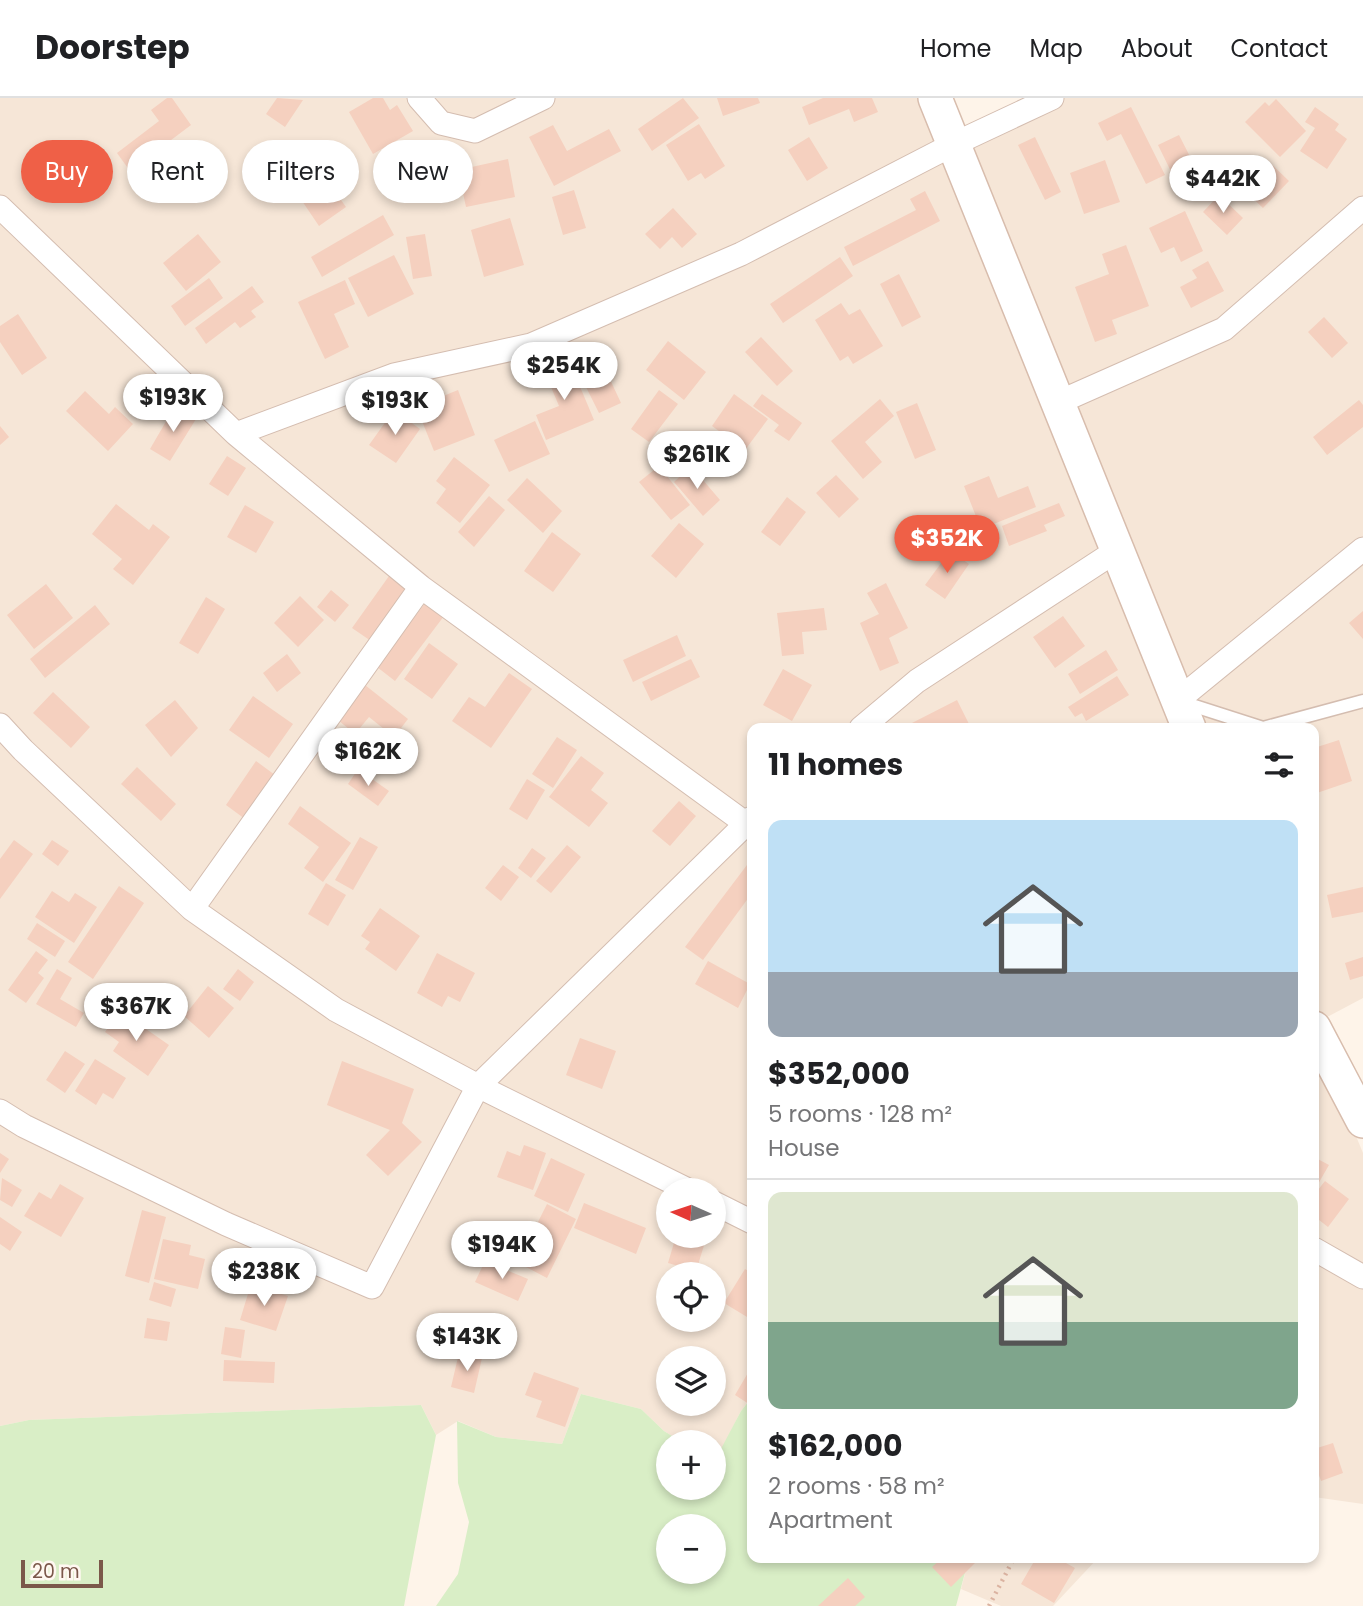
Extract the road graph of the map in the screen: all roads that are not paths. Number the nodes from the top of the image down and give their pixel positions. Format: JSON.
{"nodes":[{"id":1,"x":419,"y":98,"type":"edge"},
{"id":2,"x":543,"y":98,"type":"edge"},
{"id":3,"x":935,"y":98,"type":"edge"},
{"id":4,"x":1052,"y":98,"type":"edge"},
{"id":5,"x":954,"y":144,"type":"junction"},
{"id":6,"x":0,"y":207,"type":"edge"},
{"id":7,"x":1363,"y":208,"type":"edge"},
{"id":8,"x":1057,"y":403,"type":"junction"},
{"id":9,"x":236,"y":434,"type":"junction"},
{"id":10,"x":1119,"y":549,"type":"junction"},
{"id":11,"x":1363,"y":549,"type":"edge"},
{"id":12,"x":421,"y":587,"type":"junction"},
{"id":13,"x":1363,"y":701,"type":"edge"},
{"id":14,"x":1184,"y":714,"type":"edge"},
{"id":15,"x":867,"y":723,"type":"edge"},
{"id":16,"x":1235,"y":723,"type":"edge"},
{"id":17,"x":1282,"y":723,"type":"edge"},
{"id":18,"x":0,"y":725,"type":"edge"},
{"id":19,"x":747,"y":820,"type":"edge"},
{"id":20,"x":747,"y":827,"type":"edge"},
{"id":21,"x":192,"y":909,"type":"junction"},
{"id":22,"x":1319,"y":1037,"type":"edge"},
{"id":23,"x":478,"y":1086,"type":"junction"},
{"id":24,"x":0,"y":1111,"type":"edge"},
{"id":25,"x":1363,"y":1121,"type":"edge"},
{"id":26,"x":664,"y":1178,"type":"edge"},
{"id":27,"x":726,"y":1209,"type":"edge"},
{"id":28,"x":747,"y":1220,"type":"edge"},
{"id":29,"x":1319,"y":1253,"type":"edge"},
{"id":30,"x":1362,"y":1275,"type":"edge"}],
"edges":[{"from":1,"to":2,"type":"street"},
{"from":3,"to":5,"type":"street"},
{"from":4,"to":5,"type":"street"},
{"from":5,"to":8,"type":"street"},
{"from":5,"to":9,"type":"street"},
{"from":6,"to":9,"type":"street"},
{"from":7,"to":8,"type":"street"},
{"from":8,"to":10,"type":"street"},
{"from":9,"to":12,"type":"street"},
{"from":10,"to":14,"type":"street"},
{"from":10,"to":15,"type":"street"},
{"from":11,"to":14,"type":"street"},
{"from":12,"to":19,"type":"street"},
{"from":12,"to":21,"type":"street"},
{"from":13,"to":17,"type":"lane"},
{"from":14,"to":16,"type":"lane"},
{"from":18,"to":21,"type":"street"},
{"from":20,"to":23,"type":"street"},
{"from":21,"to":23,"type":"street"},
{"from":22,"to":25,"type":"street"},
{"from":23,"to":24,"type":"street"},
{"from":23,"to":26,"type":"street"},
{"from":27,"to":28,"type":"street"},
{"from":29,"to":30,"type":"street"}]}
